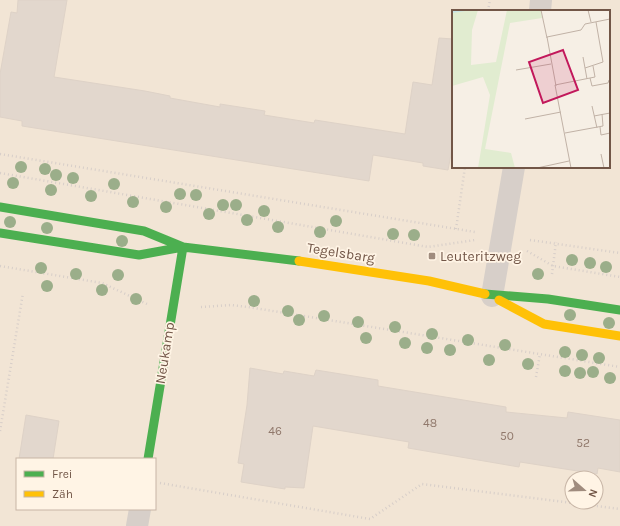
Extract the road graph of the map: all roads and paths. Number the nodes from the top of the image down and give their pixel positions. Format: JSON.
{"nodes":[{"id":1,"x":490,"y":0,"type":"edge"},
{"id":2,"x":541,"y":0,"type":"edge"},
{"id":3,"x":488,"y":10,"type":"edge"},
{"id":4,"x":540,"y":10,"type":"edge"},
{"id":5,"x":0,"y":154,"type":"edge"},
{"id":6,"x":465,"y":168,"type":"edge"},
{"id":7,"x":514,"y":168,"type":"edge"},
{"id":8,"x":0,"y":173,"type":"edge"},
{"id":9,"x":0,"y":207,"type":"edge"},
{"id":10,"x":456,"y":229,"type":"junction"},
{"id":11,"x":0,"y":233,"type":"edge"},
{"id":12,"x":502,"y":236,"type":"junction"},
{"id":13,"x":183,"y":247,"type":"junction"},
{"id":14,"x":620,"y":253,"type":"edge"},
{"id":15,"x":0,"y":266,"type":"edge"},
{"id":16,"x":620,"y":277,"type":"edge"},
{"id":17,"x":23,"y":293,"type":"dead end"},
{"id":18,"x":492,"y":296,"type":"junction"},
{"id":19,"x":620,"y":310,"type":"edge"},
{"id":20,"x":171,"y":318,"type":"junction"},
{"id":21,"x":620,"y":336,"type":"edge"},
{"id":22,"x":620,"y":367,"type":"edge"},
{"id":23,"x":0,"y":431,"type":"edge"},
{"id":24,"x":148,"y":458,"type":"edge"},
{"id":25,"x":156,"y":483,"type":"edge"},
{"id":26,"x":620,"y":509,"type":"edge"},
{"id":27,"x":140,"y":510,"type":"edge"},
{"id":28,"x":137,"y":526,"type":"edge"}],
"edges":[{"from":1,"to":3,"type":"path"},
{"from":2,"to":4,"type":"street"},
{"from":5,"to":10,"type":"path"},
{"from":6,"to":10,"type":"path"},
{"from":7,"to":12,"type":"street"},
{"from":8,"to":12,"type":"path"},
{"from":9,"to":13,"type":"street","name":"Tegelsbarg"},
{"from":10,"to":12,"type":"path"},
{"from":11,"to":13,"type":"street","name":"Tegelsbarg"},
{"from":12,"to":14,"type":"path"},
{"from":12,"to":16,"type":"path"},
{"from":12,"to":18,"type":"street"},
{"from":13,"to":18,"type":"street","name":"Tegelsbarg"},
{"from":13,"to":20,"type":"street","name":"Neukamp"},
{"from":15,"to":20,"type":"path"},
{"from":17,"to":23,"type":"path"},
{"from":18,"to":19,"type":"street","name":"Tegelsbarg"},
{"from":18,"to":21,"type":"street","name":"Tegelsbarg"},
{"from":20,"to":22,"type":"path"},
{"from":20,"to":24,"type":"street","name":"Neukamp"},
{"from":25,"to":26,"type":"path"},
{"from":27,"to":28,"type":"street"}]}
